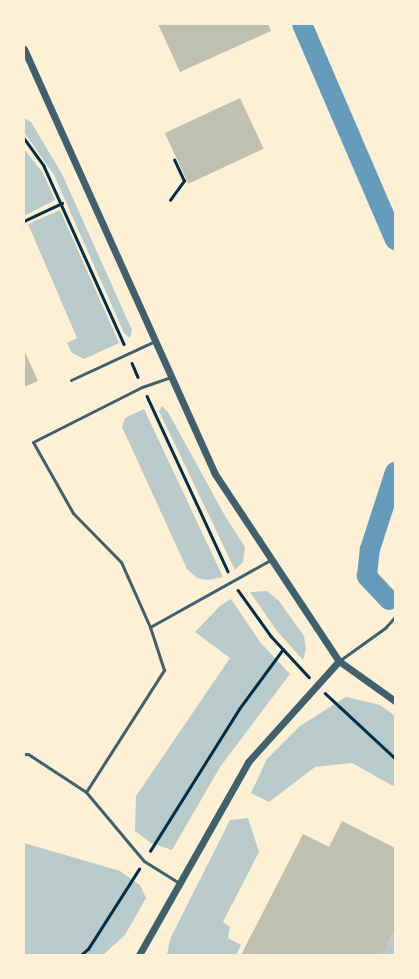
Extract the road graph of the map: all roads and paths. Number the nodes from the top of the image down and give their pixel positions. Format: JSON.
{"nodes":[{"id":1,"x":24,"y":49,"type":"edge"},
{"id":2,"x":27,"y":65,"type":"edge"},
{"id":3,"x":24,"y":138,"type":"edge"},
{"id":4,"x":174,"y":160,"type":"dead end"},
{"id":5,"x":170,"y":200,"type":"dead end"},
{"id":6,"x":62,"y":203,"type":"junction"},
{"id":7,"x":24,"y":221,"type":"edge"},
{"id":8,"x":155,"y":341,"type":"junction"},
{"id":9,"x":128,"y":354,"type":"junction"},
{"id":10,"x":171,"y":377,"type":"junction"},
{"id":11,"x":71,"y":380,"type":"dead end"},
{"id":12,"x":142,"y":386,"type":"junction"},
{"id":13,"x":272,"y":559,"type":"junction"},
{"id":14,"x":233,"y":582,"type":"junction"},
{"id":15,"x":395,"y":617,"type":"edge"},
{"id":16,"x":150,"y":627,"type":"junction"},
{"id":17,"x":283,"y":650,"type":"junction"},
{"id":18,"x":339,"y":661,"type":"junction"},
{"id":19,"x":317,"y":685,"type":"junction"},
{"id":20,"x":395,"y":701,"type":"edge"},
{"id":21,"x":24,"y":754,"type":"edge"},
{"id":22,"x":395,"y":758,"type":"edge"},
{"id":23,"x":86,"y":792,"type":"junction"},
{"id":24,"x":144,"y":861,"type":"junction"},
{"id":25,"x":179,"y":883,"type":"junction"},
{"id":26,"x":82,"y":955,"type":"edge"},
{"id":27,"x":139,"y":955,"type":"edge"}],
"edges":[{"from":1,"to":2,"type":"street"},
{"from":2,"to":8,"type":"street"},
{"from":3,"to":6,"type":"path"},
{"from":4,"to":5,"type":"path"},
{"from":6,"to":7,"type":"path"},
{"from":6,"to":9,"type":"path"},
{"from":8,"to":9,"type":"lane"},
{"from":8,"to":10,"type":"street"},
{"from":9,"to":11,"type":"lane"},
{"from":9,"to":12,"type":"path"},
{"from":10,"to":12,"type":"lane"},
{"from":10,"to":13,"type":"street"},
{"from":12,"to":14,"type":"path"},
{"from":12,"to":16,"type":"lane"},
{"from":13,"to":14,"type":"lane"},
{"from":13,"to":18,"type":"street"},
{"from":14,"to":16,"type":"lane"},
{"from":14,"to":17,"type":"path"},
{"from":15,"to":18,"type":"lane"},
{"from":16,"to":23,"type":"lane"},
{"from":17,"to":19,"type":"path"},
{"from":17,"to":24,"type":"path"},
{"from":18,"to":19,"type":"street"},
{"from":18,"to":20,"type":"street"},
{"from":19,"to":22,"type":"path"},
{"from":19,"to":25,"type":"street"},
{"from":21,"to":23,"type":"lane"},
{"from":23,"to":24,"type":"lane"},
{"from":24,"to":25,"type":"lane"},
{"from":24,"to":26,"type":"path"},
{"from":25,"to":27,"type":"street"}]}
